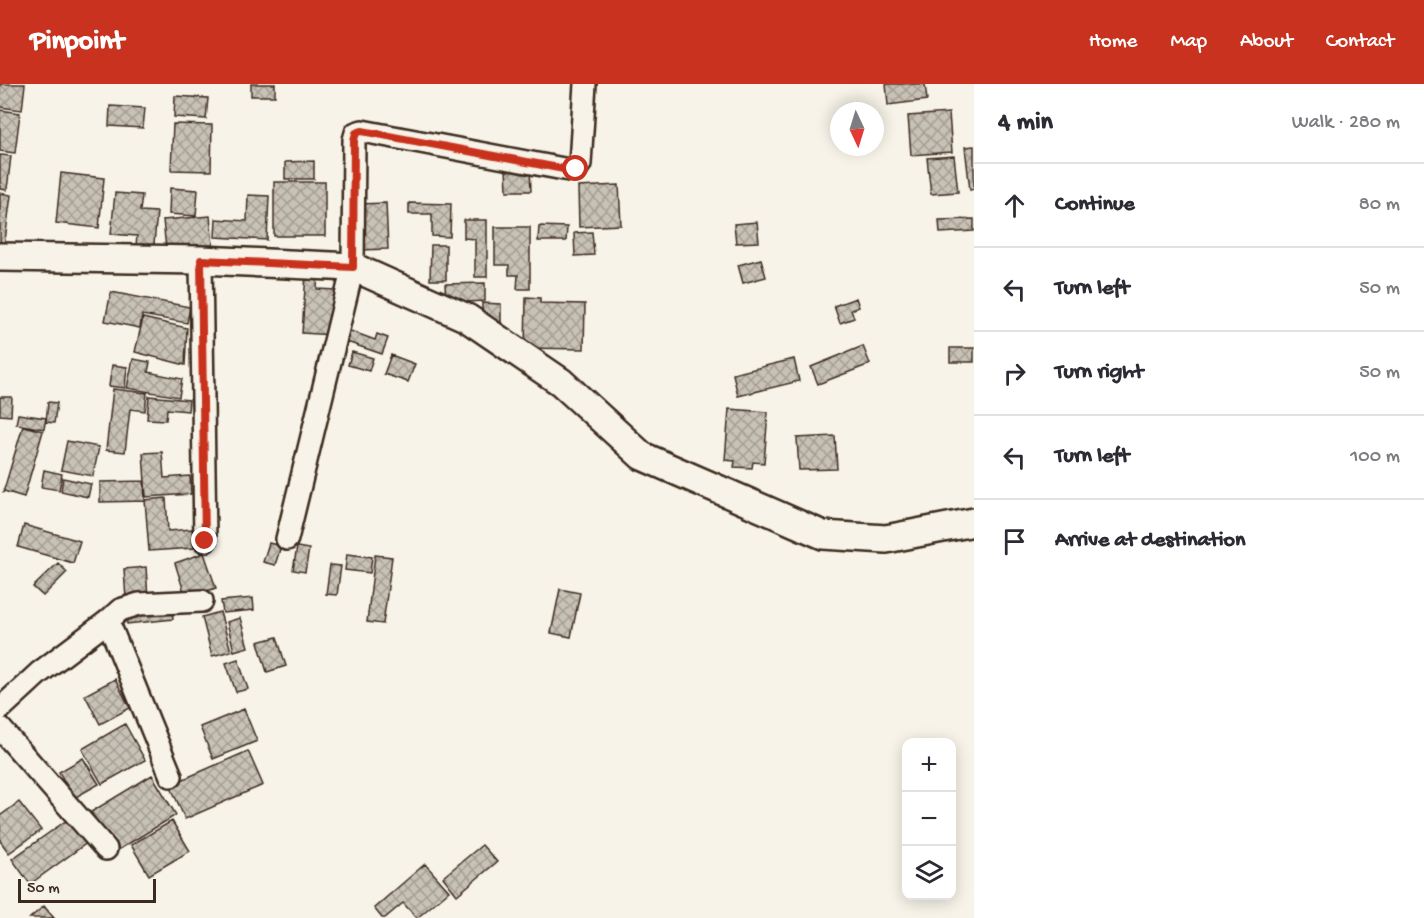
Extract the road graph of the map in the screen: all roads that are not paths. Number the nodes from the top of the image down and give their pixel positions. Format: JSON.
{"nodes":[{"id":1,"x":585,"y":84,"type":"edge"},
{"id":2,"x":0,"y":257,"type":"edge"},
{"id":3,"x":201,"y":260,"type":"junction"},
{"id":4,"x":353,"y":267,"type":"junction"},
{"id":5,"x":974,"y":522,"type":"edge"},
{"id":6,"x":287,"y":539,"type":"dead end"},
{"id":7,"x":205,"y":541,"type":"dead end"},
{"id":8,"x":202,"y":601,"type":"dead end"},
{"id":9,"x":108,"y":621,"type":"junction"},
{"id":10,"x":0,"y":709,"type":"edge"},
{"id":11,"x":0,"y":728,"type":"edge"},
{"id":12,"x":171,"y":776,"type":"dead end"},
{"id":13,"x":106,"y":849,"type":"dead end"}],
"edges":[{"from":1,"to":4,"type":"street"},
{"from":2,"to":3,"type":"street"},
{"from":3,"to":4,"type":"street"},
{"from":3,"to":7,"type":"street"},
{"from":4,"to":5,"type":"street"},
{"from":4,"to":6,"type":"street"},
{"from":8,"to":9,"type":"street"},
{"from":9,"to":10,"type":"street"},
{"from":9,"to":12,"type":"street"},
{"from":11,"to":13,"type":"street"}]}
